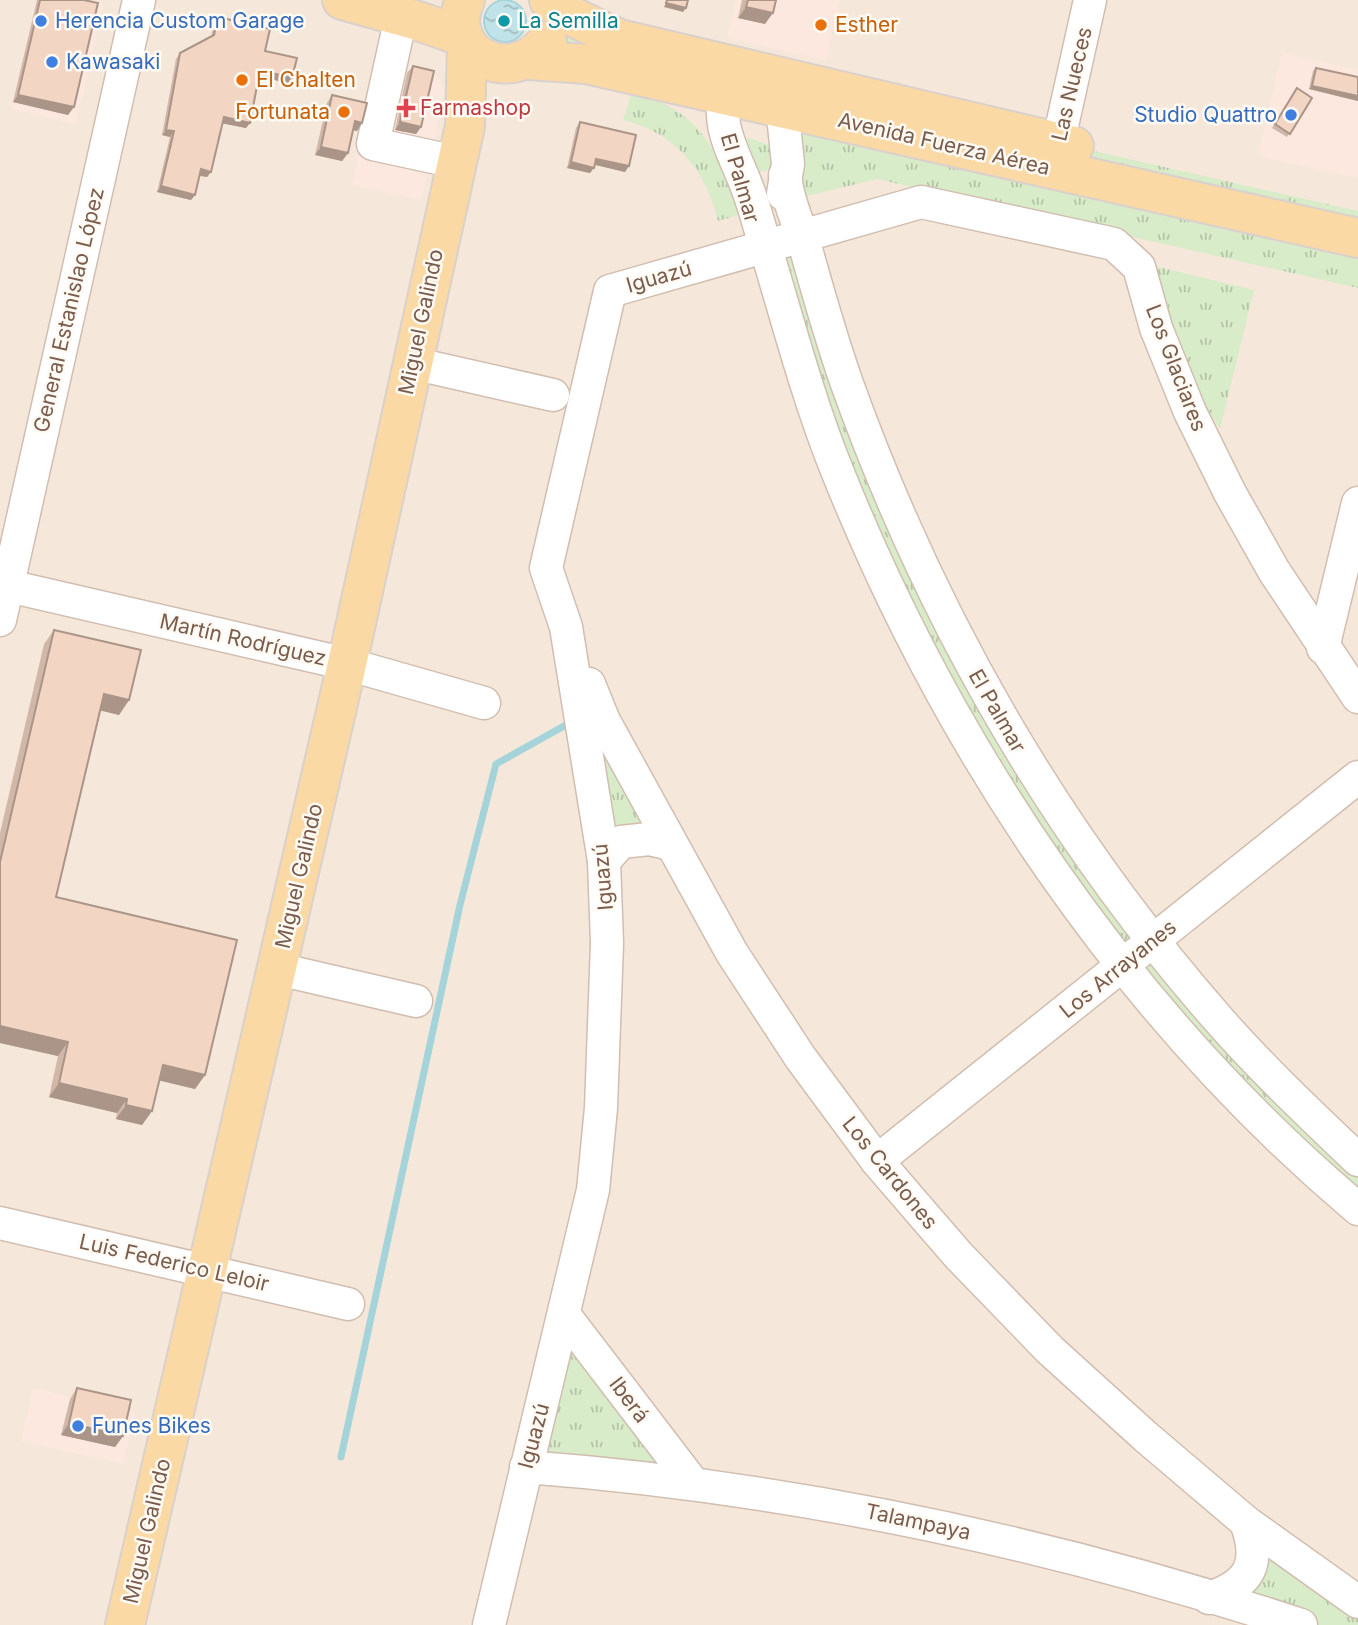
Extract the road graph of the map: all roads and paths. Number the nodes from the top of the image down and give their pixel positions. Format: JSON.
{"nodes":[{"id":1,"x":139,"y":0,"type":"edge"},
{"id":2,"x":342,"y":0,"type":"edge"},
{"id":3,"x":465,"y":0,"type":"edge"},
{"id":4,"x":549,"y":0,"type":"edge"},
{"id":5,"x":1090,"y":0,"type":"edge"},
{"id":6,"x":401,"y":17,"type":"junction"},
{"id":7,"x":466,"y":40,"type":"junction"},
{"id":8,"x":523,"y":62,"type":"junction"},
{"id":9,"x":729,"y":81,"type":"junction"},
{"id":10,"x":781,"y":93,"type":"junction"},
{"id":11,"x":465,"y":126,"type":"junction"},
{"id":12,"x":1056,"y":156,"type":"junction"},
{"id":13,"x":456,"y":162,"type":"junction"},
{"id":14,"x":1358,"y":211,"type":"edge"},
{"id":15,"x":802,"y":236,"type":"junction"},
{"id":16,"x":1358,"y":238,"type":"edge"},
{"id":17,"x":766,"y":247,"type":"junction"},
{"id":18,"x":412,"y":363,"type":"junction"},
{"id":19,"x":553,"y":396,"type":"dead end"},
{"id":20,"x":1358,"y":503,"type":"edge"},
{"id":21,"x":4,"y":585,"type":"edge"},
{"id":22,"x":0,"y":620,"type":"edge"},
{"id":23,"x":566,"y":627,"type":"junction"},
{"id":24,"x":1323,"y":648,"type":"junction"},
{"id":25,"x":347,"y":664,"type":"junction"},
{"id":26,"x":1358,"y":697,"type":"edge"},
{"id":27,"x":484,"y":703,"type":"dead end"},
{"id":28,"x":1358,"y":777,"type":"edge"},
{"id":29,"x":670,"y":844,"type":"junction"},
{"id":30,"x":604,"y":861,"type":"junction"},
{"id":31,"x":1153,"y":941,"type":"junction"},
{"id":32,"x":1123,"y":964,"type":"junction"},
{"id":33,"x":278,"y":969,"type":"junction"},
{"id":34,"x":416,"y":1001,"type":"dead end"},
{"id":35,"x":1358,"y":1160,"type":"edge"},
{"id":36,"x":877,"y":1161,"type":"junction"},
{"id":37,"x":1358,"y":1209,"type":"edge"},
{"id":38,"x":0,"y":1223,"type":"edge"},
{"id":39,"x":208,"y":1269,"type":"junction"},
{"id":40,"x":348,"y":1304,"type":"dead end"},
{"id":41,"x":565,"y":1317,"type":"junction"},
{"id":42,"x":526,"y":1467,"type":"junction"},
{"id":43,"x":692,"y":1482,"type":"junction"},
{"id":44,"x":1245,"y":1522,"type":"junction"},
{"id":45,"x":1209,"y":1598,"type":"junction"},
{"id":46,"x":1358,"y":1602,"type":"edge"},
{"id":47,"x":125,"y":1625,"type":"edge"},
{"id":48,"x":489,"y":1625,"type":"edge"},
{"id":49,"x":1301,"y":1625,"type":"edge"}],
"edges":[{"from":1,"to":21,"type":"street","name":"General Estanislao López"},
{"from":2,"to":6,"type":"main road","name":"Avenida Fuerza Aérea"},
{"from":3,"to":7,"type":"main road"},
{"from":4,"to":8,"type":"main road","name":"Avenida Fuerza Aérea"},
{"from":4,"to":9,"type":"main road","name":"Avenida Fuerza Aérea"},
{"from":5,"to":12,"type":"street","name":"Las Nueces"},
{"from":6,"to":7,"type":"main road","name":"Avenida Fuerza Aérea"},
{"from":6,"to":13,"type":"street"},
{"from":7,"to":8,"type":"main road","name":"Avenida Fuerza Aérea"},
{"from":7,"to":11,"type":"main road","name":"Miguel Galindo"},
{"from":8,"to":9,"type":"main road","name":"Avenida Fuerza Aérea"},
{"from":8,"to":11,"type":"main road","name":"Miguel Galindo"},
{"from":9,"to":10,"type":"main road","name":"Avenida Fuerza Aérea"},
{"from":9,"to":17,"type":"street","name":"El Palmar"},
{"from":10,"to":12,"type":"main road","name":"Avenida Fuerza Aérea"},
{"from":10,"to":15,"type":"street","name":"El Palmar"},
{"from":11,"to":13,"type":"main road","name":"Miguel Galindo"},
{"from":12,"to":14,"type":"main road","name":"Avenida Fuerza Aérea"},
{"from":12,"to":16,"type":"main road","name":"Avenida Fuerza Aérea"},
{"from":13,"to":18,"type":"main road","name":"Miguel Galindo"},
{"from":15,"to":17,"type":"street","name":"Los Glaciares"},
{"from":15,"to":24,"type":"street","name":"Los Glaciares"},
{"from":15,"to":31,"type":"street","name":"El Palmar"},
{"from":17,"to":23,"type":"street","name":"Iguazú"},
{"from":17,"to":32,"type":"street","name":"El Palmar"},
{"from":18,"to":19,"type":"street"},
{"from":18,"to":25,"type":"main road","name":"Miguel Galindo"},
{"from":20,"to":24,"type":"street"},
{"from":21,"to":22,"type":"street","name":"General Estanislao López"},
{"from":21,"to":25,"type":"street","name":"Martín Rodríguez"},
{"from":23,"to":29,"type":"street","name":"Los Cardones"},
{"from":23,"to":30,"type":"street","name":"Iguazú"},
{"from":24,"to":26,"type":"street","name":"Los Glaciares"},
{"from":25,"to":27,"type":"street","name":"Martín Rodríguez"},
{"from":25,"to":33,"type":"main road","name":"Miguel Galindo"},
{"from":28,"to":31,"type":"street","name":"Los Arrayanes"},
{"from":29,"to":30,"type":"street"},
{"from":29,"to":36,"type":"street","name":"Los Cardones"},
{"from":30,"to":41,"type":"street","name":"Iguazú"},
{"from":31,"to":32,"type":"street","name":"Los Arrayanes"},
{"from":31,"to":35,"type":"street","name":"El Palmar"},
{"from":32,"to":36,"type":"street","name":"Los Arrayanes"},
{"from":32,"to":37,"type":"street","name":"El Palmar"},
{"from":33,"to":34,"type":"street"},
{"from":33,"to":39,"type":"main road","name":"Miguel Galindo"},
{"from":36,"to":44,"type":"street","name":"Los Cardones"},
{"from":38,"to":39,"type":"street","name":"Luis Federico Leloir"},
{"from":39,"to":40,"type":"street","name":"Luis Federico Leloir"},
{"from":39,"to":47,"type":"main road","name":"Miguel Galindo"},
{"from":41,"to":42,"type":"street","name":"Iguazú"},
{"from":41,"to":43,"type":"street","name":"Iberá"},
{"from":42,"to":43,"type":"street","name":"Talampaya"},
{"from":42,"to":48,"type":"street","name":"Iguazú"},
{"from":43,"to":45,"type":"street","name":"Talampaya"},
{"from":44,"to":45,"type":"street"},
{"from":44,"to":46,"type":"street","name":"Los Cardones"},
{"from":45,"to":49,"type":"street","name":"Talampaya"}]}
